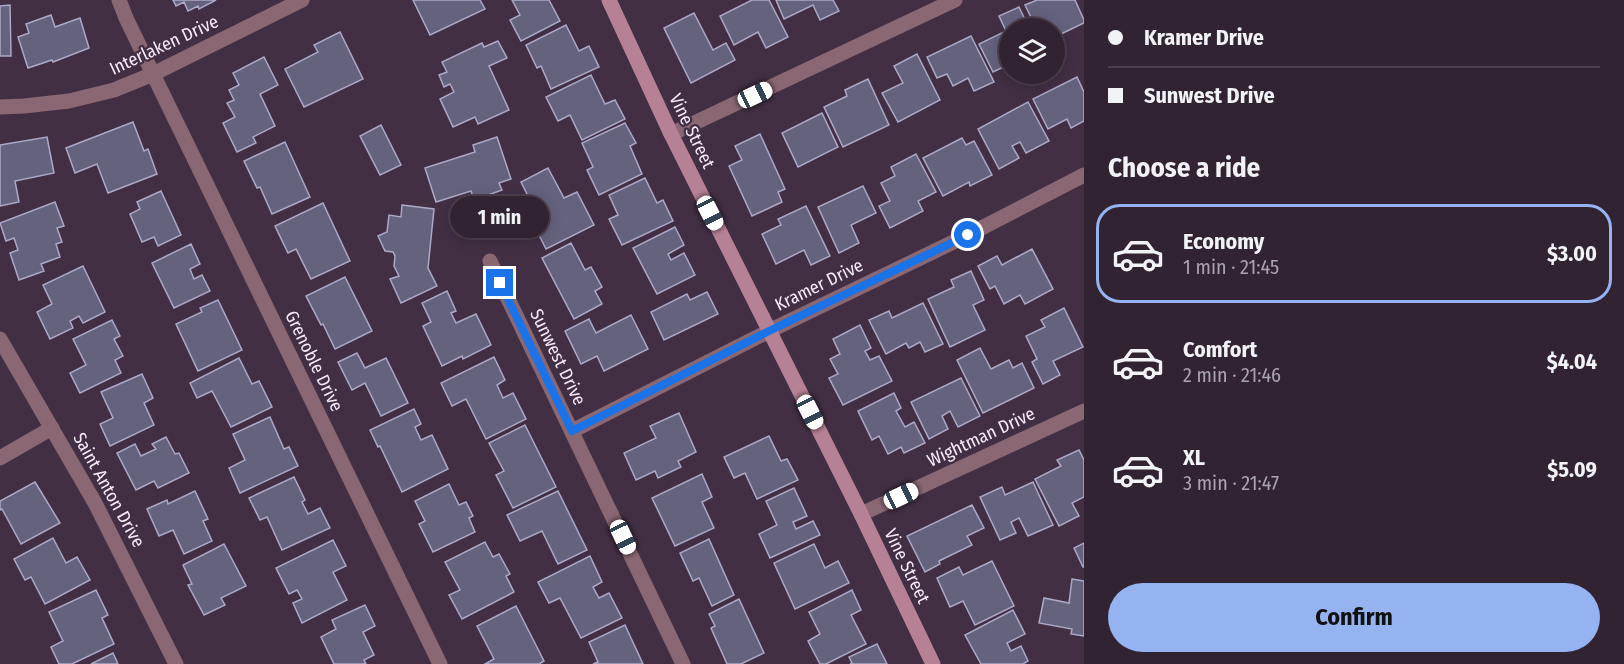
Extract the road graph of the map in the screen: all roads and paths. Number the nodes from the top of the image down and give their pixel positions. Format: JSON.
{"nodes":[{"id":1,"x":119,"y":0,"type":"edge"},
{"id":2,"x":302,"y":0,"type":"edge"},
{"id":3,"x":609,"y":0,"type":"edge"},
{"id":4,"x":956,"y":0,"type":"edge"},
{"id":5,"x":153,"y":74,"type":"junction"},
{"id":6,"x":0,"y":106,"type":"edge"},
{"id":7,"x":671,"y":134,"type":"junction"},
{"id":8,"x":1084,"y":175,"type":"edge"},
{"id":9,"x":490,"y":261,"type":"dead end"},
{"id":10,"x":769,"y":331,"type":"junction"},
{"id":11,"x":0,"y":339,"type":"edge"},
{"id":12,"x":1084,"y":411,"type":"edge"},
{"id":13,"x":52,"y":428,"type":"junction"},
{"id":14,"x":572,"y":431,"type":"junction"},
{"id":15,"x":0,"y":458,"type":"edge"},
{"id":16,"x":861,"y":514,"type":"junction"},
{"id":17,"x":176,"y":664,"type":"edge"},
{"id":18,"x":440,"y":664,"type":"edge"},
{"id":19,"x":683,"y":664,"type":"edge"},
{"id":20,"x":933,"y":664,"type":"edge"}],
"edges":[{"from":1,"to":5,"type":"street","name":"Grenoble Drive"},
{"from":2,"to":5,"type":"street","name":"Interlaken Drive"},
{"from":3,"to":7,"type":"street","name":"Vine Street"},
{"from":4,"to":7,"type":"street"},
{"from":5,"to":6,"type":"street","name":"Interlaken Drive"},
{"from":5,"to":18,"type":"street","name":"Grenoble Drive"},
{"from":7,"to":10,"type":"street","name":"Vine Street"},
{"from":8,"to":10,"type":"street","name":"Kramer Drive"},
{"from":9,"to":14,"type":"street","name":"Sunwest Drive"},
{"from":10,"to":14,"type":"street","name":"Kramer Drive"},
{"from":10,"to":16,"type":"street","name":"Vine Street"},
{"from":11,"to":13,"type":"street","name":"Saint Anton Drive"},
{"from":12,"to":16,"type":"street","name":"Wightman Drive"},
{"from":13,"to":15,"type":"street"},
{"from":13,"to":17,"type":"street","name":"Saint Anton Drive"},
{"from":14,"to":19,"type":"street","name":"Sunwest Drive"},
{"from":16,"to":20,"type":"street","name":"Vine Street"}]}
